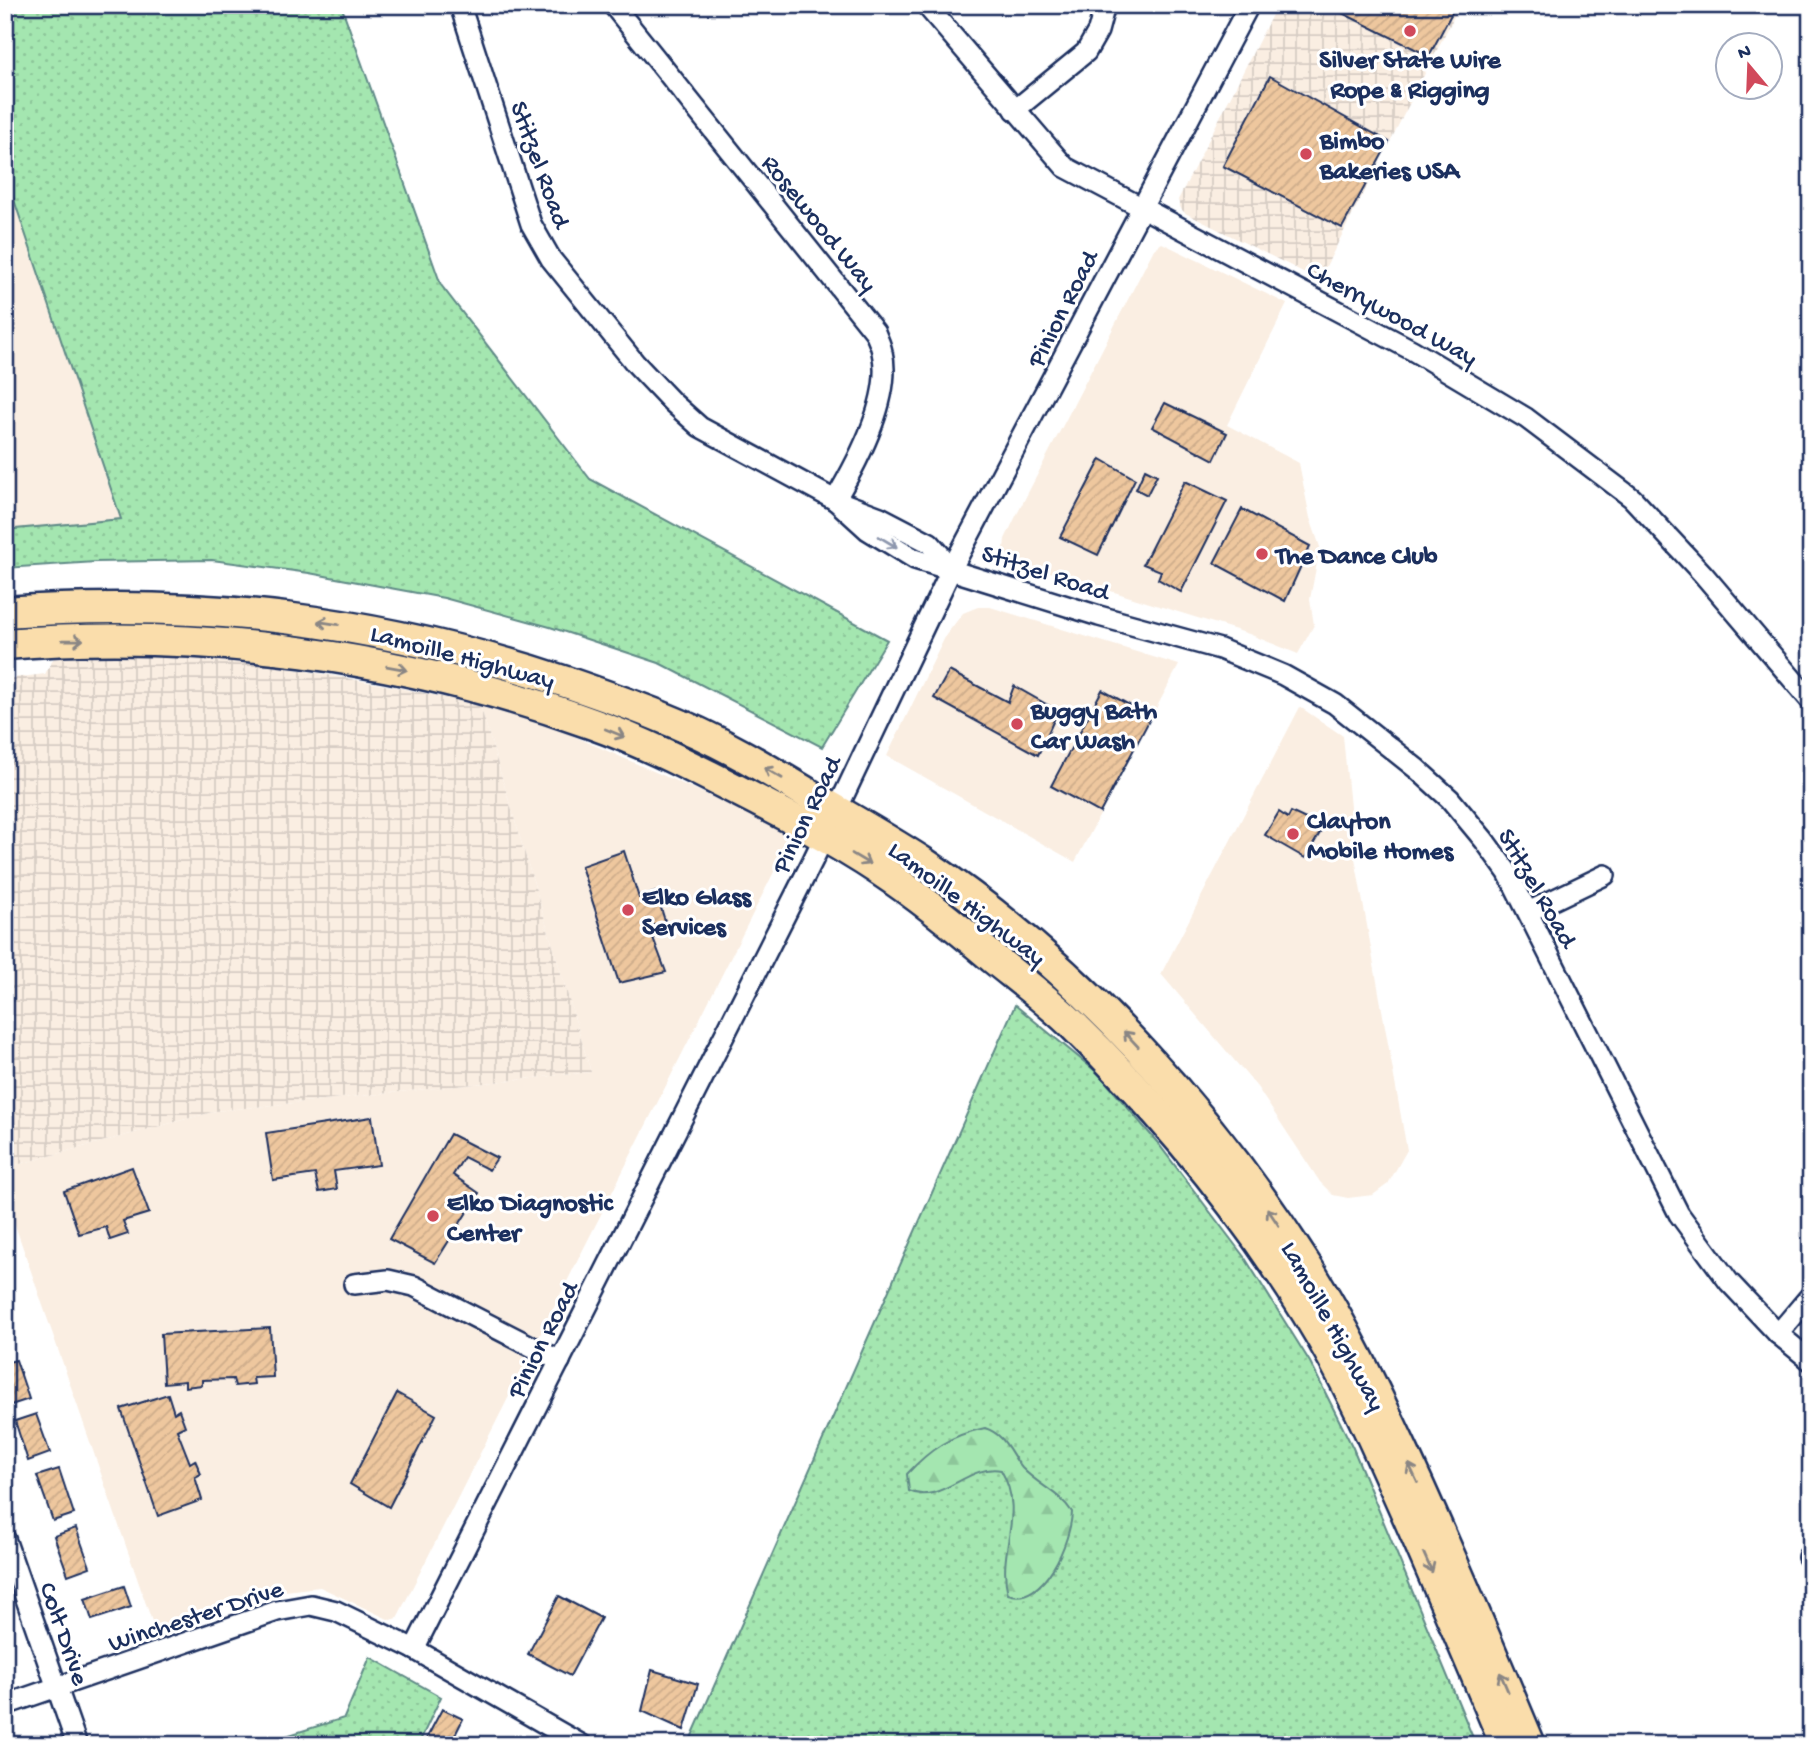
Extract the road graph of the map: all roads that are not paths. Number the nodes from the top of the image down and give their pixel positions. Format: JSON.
{"nodes":[{"id":1,"x":460,"y":5,"type":"edge"},
{"id":2,"x":613,"y":5,"type":"edge"},
{"id":3,"x":926,"y":5,"type":"edge"},
{"id":4,"x":1105,"y":5,"type":"edge"},
{"id":5,"x":1249,"y":5,"type":"edge"},
{"id":6,"x":1014,"y":110,"type":"junction"},
{"id":7,"x":1143,"y":206,"type":"junction"},
{"id":8,"x":835,"y":500,"type":"junction"},
{"id":9,"x":952,"y":568,"type":"junction"},
{"id":10,"x":5,"y":612,"type":"edge"},
{"id":11,"x":5,"y":644,"type":"edge"},
{"id":12,"x":1811,"y":701,"type":"edge"},
{"id":13,"x":830,"y":823,"type":"junction"},
{"id":14,"x":1605,"y":875,"type":"dead end"},
{"id":15,"x":1528,"y":912,"type":"junction"},
{"id":16,"x":354,"y":1284,"type":"dead end"},
{"id":17,"x":1811,"y":1295,"type":"edge"},
{"id":18,"x":1778,"y":1334,"type":"junction"},
{"id":19,"x":560,"y":1361,"type":"junction"},
{"id":20,"x":1811,"y":1361,"type":"edge"},
{"id":21,"x":5,"y":1539,"type":"edge"},
{"id":22,"x":414,"y":1649,"type":"junction"},
{"id":23,"x":58,"y":1688,"type":"junction"},
{"id":24,"x":5,"y":1705,"type":"edge"},
{"id":25,"x":77,"y":1745,"type":"edge"},
{"id":26,"x":582,"y":1745,"type":"edge"},
{"id":27,"x":1506,"y":1745,"type":"edge"},
{"id":28,"x":1530,"y":1745,"type":"edge"}],
"edges":[{"from":1,"to":8,"type":"street","name":"Stitzel Road"},
{"from":2,"to":8,"type":"street","name":"Rosewood Way"},
{"from":3,"to":6,"type":"street","name":"Cherrywood Way"},
{"from":4,"to":6,"type":"street"},
{"from":5,"to":7,"type":"street","name":"Pinion Road"},
{"from":6,"to":7,"type":"street","name":"Cherrywood Way"},
{"from":7,"to":9,"type":"street","name":"Pinion Road"},
{"from":7,"to":12,"type":"street","name":"Cherrywood Way"},
{"from":8,"to":9,"type":"street","name":"Stitzel Road"},
{"from":9,"to":13,"type":"street","name":"Pinion Road"},
{"from":9,"to":15,"type":"street","name":"Stitzel Road"},
{"from":13,"to":10,"type":"main road","name":"Lamoille Highway","one_way":true},
{"from":11,"to":13,"type":"main road","name":"Lamoille Highway","one_way":true},
{"from":13,"to":19,"type":"street","name":"Pinion Road"},
{"from":13,"to":27,"type":"main road","name":"Lamoille Highway","one_way":true},
{"from":28,"to":13,"type":"main road","name":"Lamoille Highway","one_way":true},
{"from":14,"to":15,"type":"street"},
{"from":15,"to":18,"type":"street","name":"Stitzel Road"},
{"from":16,"to":19,"type":"street"},
{"from":17,"to":18,"type":"street"},
{"from":18,"to":20,"type":"street","name":"Stitzel Road"},
{"from":19,"to":22,"type":"street","name":"Pinion Road"},
{"from":21,"to":23,"type":"street","name":"Colt Drive"},
{"from":22,"to":23,"type":"street","name":"Winchester Drive"},
{"from":22,"to":26,"type":"street","name":"Winchester Drive"},
{"from":23,"to":24,"type":"street","name":"Winchester Drive"},
{"from":23,"to":25,"type":"street","name":"Colt Drive"}]}
